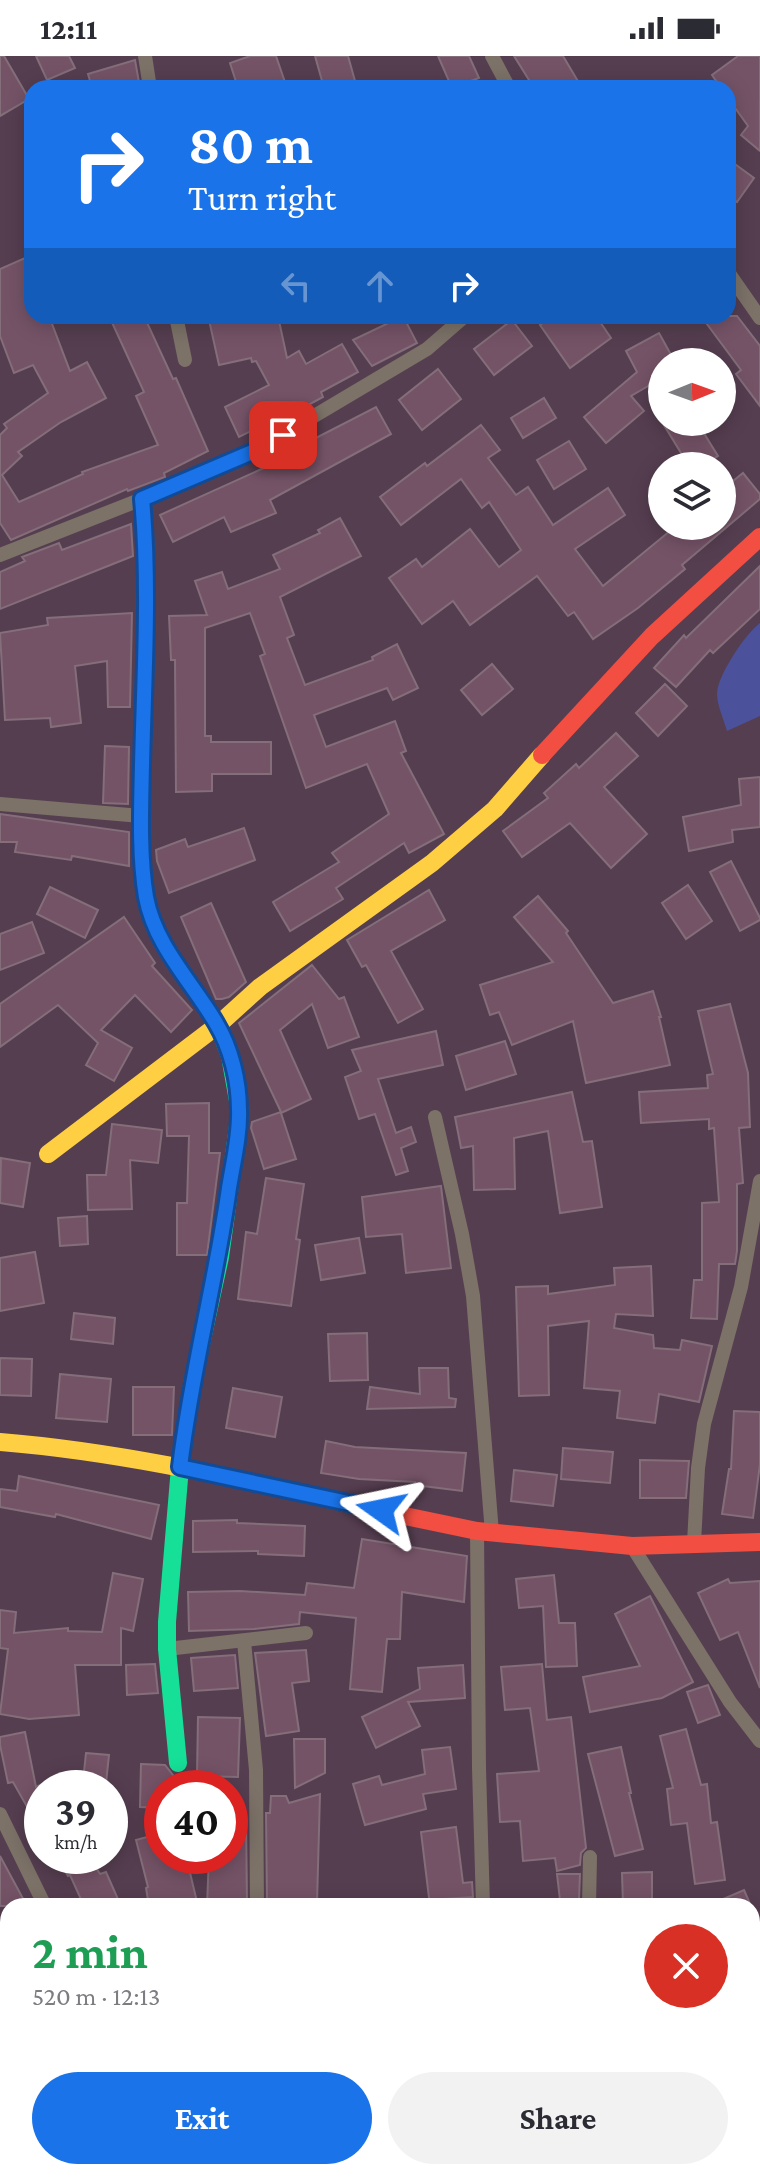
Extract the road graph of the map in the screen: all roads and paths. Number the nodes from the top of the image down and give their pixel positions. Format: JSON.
{"nodes":[{"id":1,"x":145,"y":56,"type":"edge"},
{"id":2,"x":492,"y":56,"type":"edge"},
{"id":3,"x":149,"y":80,"type":"edge"},
{"id":4,"x":505,"y":80,"type":"edge"},
{"id":5,"x":736,"y":284,"type":"edge"},
{"id":6,"x":760,"y":318,"type":"edge"},
{"id":7,"x":178,"y":324,"type":"edge"},
{"id":8,"x":456,"y":324,"type":"edge"},
{"id":9,"x":185,"y":360,"type":"dead end"},
{"id":10,"x":142,"y":499,"type":"junction"},
{"id":11,"x":760,"y":537,"type":"edge"},
{"id":12,"x":0,"y":555,"type":"edge"},
{"id":13,"x":0,"y":804,"type":"edge"},
{"id":14,"x":141,"y":816,"type":"junction"},
{"id":15,"x":218,"y":1025,"type":"junction"},
{"id":16,"x":435,"y":1117,"type":"dead end"},
{"id":17,"x":48,"y":1154,"type":"dead end"},
{"id":18,"x":760,"y":1181,"type":"edge"},
{"id":19,"x":0,"y":1442,"type":"edge"},
{"id":20,"x":180,"y":1467,"type":"junction"},
{"id":21,"x":484,"y":1532,"type":"junction"},
{"id":22,"x":760,"y":1542,"type":"edge"},
{"id":23,"x":694,"y":1543,"type":"junction"},
{"id":24,"x":632,"y":1546,"type":"junction"},
{"id":25,"x":306,"y":1633,"type":"dead end"},
{"id":26,"x":244,"y":1641,"type":"junction"},
{"id":27,"x":167,"y":1649,"type":"junction"},
{"id":28,"x":760,"y":1741,"type":"edge"},
{"id":29,"x":178,"y":1763,"type":"dead end"},
{"id":30,"x":0,"y":1814,"type":"edge"},
{"id":31,"x":590,"y":1857,"type":"dead end"},
{"id":32,"x":41,"y":1898,"type":"edge"},
{"id":33,"x":257,"y":1898,"type":"edge"},
{"id":34,"x":483,"y":1898,"type":"edge"},
{"id":35,"x":589,"y":1898,"type":"edge"}],
"edges":[{"from":1,"to":3,"type":"street"},
{"from":2,"to":4,"type":"street"},
{"from":5,"to":6,"type":"street"},
{"from":7,"to":9,"type":"street"},
{"from":8,"to":10,"type":"street"},
{"from":10,"to":12,"type":"street"},
{"from":10,"to":14,"type":"street"},
{"from":11,"to":15,"type":"street"},
{"from":13,"to":14,"type":"street"},
{"from":14,"to":15,"type":"street"},
{"from":15,"to":17,"type":"street"},
{"from":15,"to":20,"type":"street"},
{"from":16,"to":21,"type":"street"},
{"from":18,"to":23,"type":"street"},
{"from":19,"to":20,"type":"street"},
{"from":20,"to":21,"type":"street"},
{"from":20,"to":27,"type":"street"},
{"from":21,"to":24,"type":"street"},
{"from":21,"to":34,"type":"street"},
{"from":22,"to":23,"type":"street"},
{"from":23,"to":24,"type":"street"},
{"from":24,"to":28,"type":"street"},
{"from":25,"to":26,"type":"street"},
{"from":26,"to":27,"type":"street"},
{"from":26,"to":33,"type":"street"},
{"from":27,"to":29,"type":"street"},
{"from":30,"to":32,"type":"street"},
{"from":31,"to":35,"type":"street"}]}
